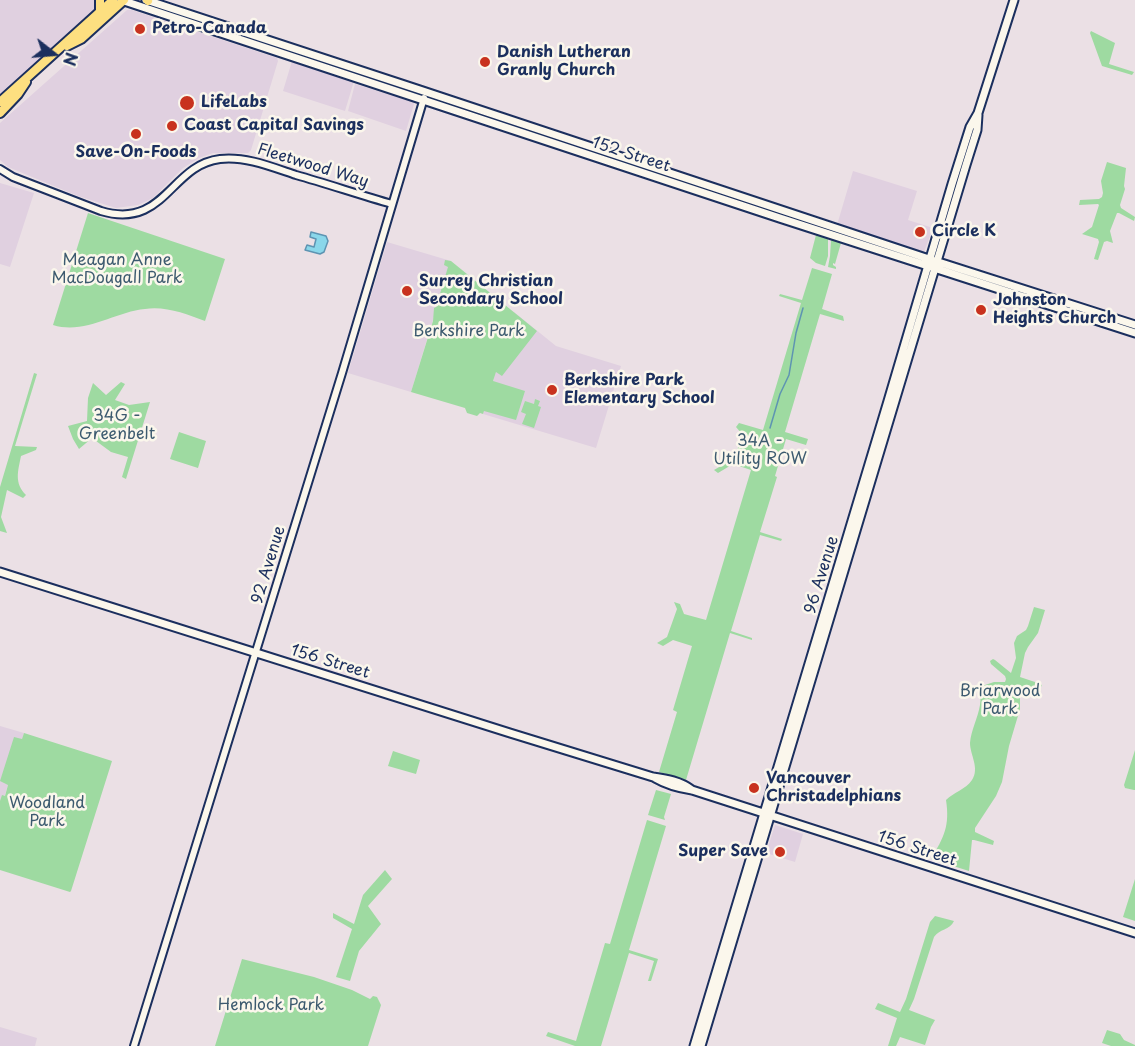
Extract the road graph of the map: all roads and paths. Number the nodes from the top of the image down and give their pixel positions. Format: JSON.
{"nodes":[{"id":1,"x":100,"y":0,"type":"edge"},
{"id":2,"x":113,"y":0,"type":"edge"},
{"id":3,"x":123,"y":0,"type":"edge"},
{"id":4,"x":147,"y":0,"type":"edge"},
{"id":5,"x":1014,"y":0,"type":"edge"},
{"id":6,"x":100,"y":12,"type":"junction"},
{"id":7,"x":214,"y":27,"type":"junction"},
{"id":8,"x":55,"y":53,"type":"junction"},
{"id":9,"x":32,"y":74,"type":"junction"},
{"id":10,"x":426,"y":91,"type":"junction"},
{"id":11,"x":423,"y":101,"type":"junction"},
{"id":12,"x":0,"y":102,"type":"edge"},
{"id":13,"x":0,"y":112,"type":"edge"},
{"id":14,"x":0,"y":169,"type":"edge"},
{"id":15,"x":392,"y":204,"type":"junction"},
{"id":16,"x":845,"y":231,"type":"junction"},
{"id":17,"x":837,"y":237,"type":"junction"},
{"id":18,"x":932,"y":264,"type":"junction"},
{"id":19,"x":1135,"y":325,"type":"edge"},
{"id":20,"x":1135,"y":333,"type":"edge"},
{"id":21,"x":888,"y":401,"type":"junction"},
{"id":22,"x":892,"y":411,"type":"junction"},
{"id":23,"x":0,"y":572,"type":"edge"},
{"id":24,"x":256,"y":653,"type":"junction"},
{"id":25,"x":809,"y":663,"type":"junction"},
{"id":26,"x":814,"y":674,"type":"junction"},
{"id":27,"x":768,"y":815,"type":"junction"},
{"id":28,"x":1135,"y":933,"type":"edge"},
{"id":29,"x":724,"y":946,"type":"junction"},
{"id":30,"x":719,"y":987,"type":"junction"},
{"id":31,"x":134,"y":1046,"type":"edge"},
{"id":32,"x":694,"y":1046,"type":"edge"},
{"id":33,"x":701,"y":1046,"type":"edge"}],
"edges":[{"from":1,"to":6,"type":"main road"},
{"from":2,"to":6,"type":"main road"},
{"from":3,"to":7,"type":"main road","name":"152 Street"},
{"from":3,"to":8,"type":"main road"},
{"from":4,"to":7,"type":"main road","name":"152 Street"},
{"from":5,"to":18,"type":"main road","name":"96 Avenue"},
{"from":6,"to":8,"type":"main road"},
{"from":7,"to":10,"type":"main road","name":"152 Street"},
{"from":7,"to":11,"type":"main road","name":"152 Street"},
{"from":8,"to":9,"type":"main road"},
{"from":9,"to":12,"type":"main road"},
{"from":9,"to":13,"type":"main road"},
{"from":10,"to":11,"type":"street","name":"92 Avenue"},
{"from":10,"to":16,"type":"main road","name":"152 Street"},
{"from":11,"to":15,"type":"street","name":"92 Avenue"},
{"from":11,"to":17,"type":"main road","name":"152 Street"},
{"from":14,"to":15,"type":"street","name":"Fleetwood Way"},
{"from":15,"to":24,"type":"street","name":"92 Avenue"},
{"from":16,"to":17,"type":"main road"},
{"from":16,"to":18,"type":"main road","name":"152 Street"},
{"from":17,"to":18,"type":"main road","name":"152 Street"},
{"from":18,"to":19,"type":"main road","name":"152 Street"},
{"from":18,"to":20,"type":"main road","name":"152 Street"},
{"from":18,"to":21,"type":"main road","name":"96 Avenue"},
{"from":18,"to":22,"type":"main road","name":"96 Avenue"},
{"from":21,"to":22,"type":"main road"},
{"from":21,"to":25,"type":"main road","name":"96 Avenue"},
{"from":22,"to":26,"type":"main road","name":"96 Avenue"},
{"from":23,"to":24,"type":"main road","name":"156 Street"},
{"from":24,"to":27,"type":"main road","name":"156 Street"},
{"from":24,"to":31,"type":"street","name":"92 Avenue"},
{"from":25,"to":26,"type":"main road"},
{"from":25,"to":27,"type":"main road","name":"96 Avenue"},
{"from":26,"to":27,"type":"main road","name":"96 Avenue"},
{"from":27,"to":28,"type":"main road","name":"156 Street"},
{"from":27,"to":29,"type":"main road","name":"96 Avenue"},
{"from":27,"to":30,"type":"main road","name":"96 Avenue"},
{"from":29,"to":30,"type":"main road"},
{"from":29,"to":32,"type":"main road","name":"96 Avenue"},
{"from":30,"to":33,"type":"main road","name":"96 Avenue"}]}
